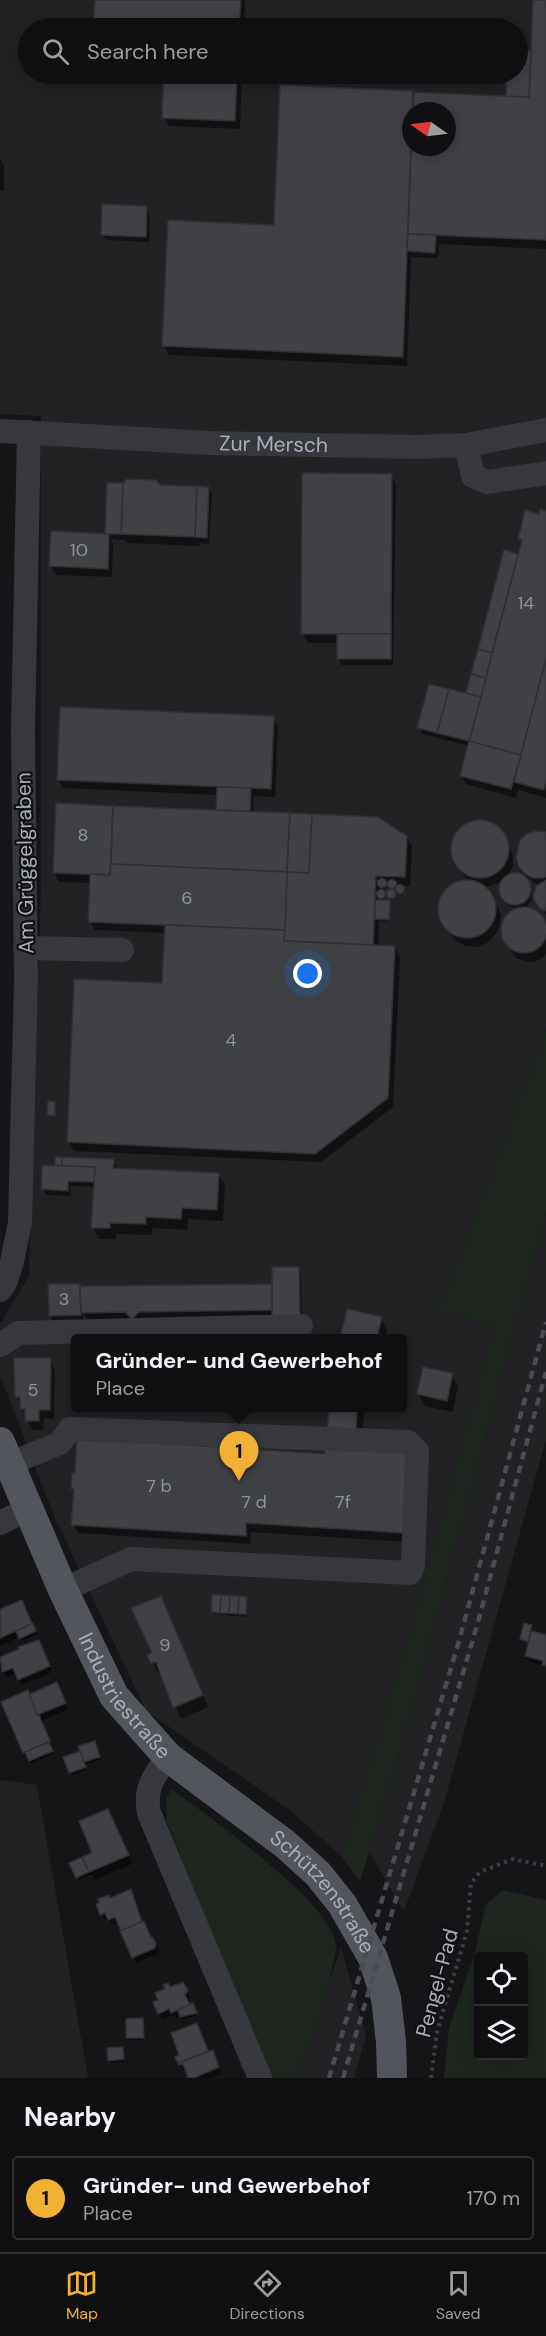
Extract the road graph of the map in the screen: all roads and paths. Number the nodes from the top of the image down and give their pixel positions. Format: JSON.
{"nodes":[{"id":1,"x":546,"y":430,"type":"edge"},
{"id":2,"x":0,"y":431,"type":"edge"},
{"id":3,"x":28,"y":432,"type":"junction"},
{"id":4,"x":466,"y":445,"type":"junction"},
{"id":5,"x":546,"y":473,"type":"edge"},
{"id":6,"x":26,"y":948,"type":"junction"},
{"id":7,"x":122,"y":950,"type":"dead end"},
{"id":8,"x":0,"y":1290,"type":"edge"},
{"id":9,"x":301,"y":1326,"type":"dead end"},
{"id":10,"x":0,"y":1345,"type":"edge"},
{"id":11,"x":5,"y":1453,"type":"edge"},
{"id":12,"x":28,"y":1509,"type":"junction"},
{"id":13,"x":0,"y":1523,"type":"edge"},
{"id":14,"x":63,"y":1590,"type":"junction"},
{"id":15,"x":168,"y":1757,"type":"junction"},
{"id":16,"x":546,"y":1866,"type":"edge"},
{"id":17,"x":260,"y":2078,"type":"edge"},
{"id":18,"x":392,"y":2078,"type":"edge"},
{"id":19,"x":431,"y":2078,"type":"edge"}],
"edges":[{"from":1,"to":4,"type":"street","name":"Zur Mersch"},
{"from":2,"to":3,"type":"street","name":"Zur Mersch"},
{"from":3,"to":4,"type":"street","name":"Zur Mersch"},
{"from":3,"to":6,"type":"street","name":"Am Grüggelgraben"},
{"from":4,"to":5,"type":"street"},
{"from":6,"to":7,"type":"street"},
{"from":6,"to":8,"type":"street","name":"Am Grüggelgraben"},
{"from":9,"to":10,"type":"street"},
{"from":11,"to":12,"type":"main road","name":"Industriestraße"},
{"from":11,"to":14,"type":"street"},
{"from":12,"to":13,"type":"street"},
{"from":12,"to":14,"type":"main road","name":"Industriestraße"},
{"from":14,"to":15,"type":"main road","name":"Industriestraße"},
{"from":15,"to":17,"type":"street","name":"Industriestraße"},
{"from":15,"to":18,"type":"main road","name":"Schützenstraße"},
{"from":16,"to":19,"type":"path","name":"Pengel-Pad"}]}
